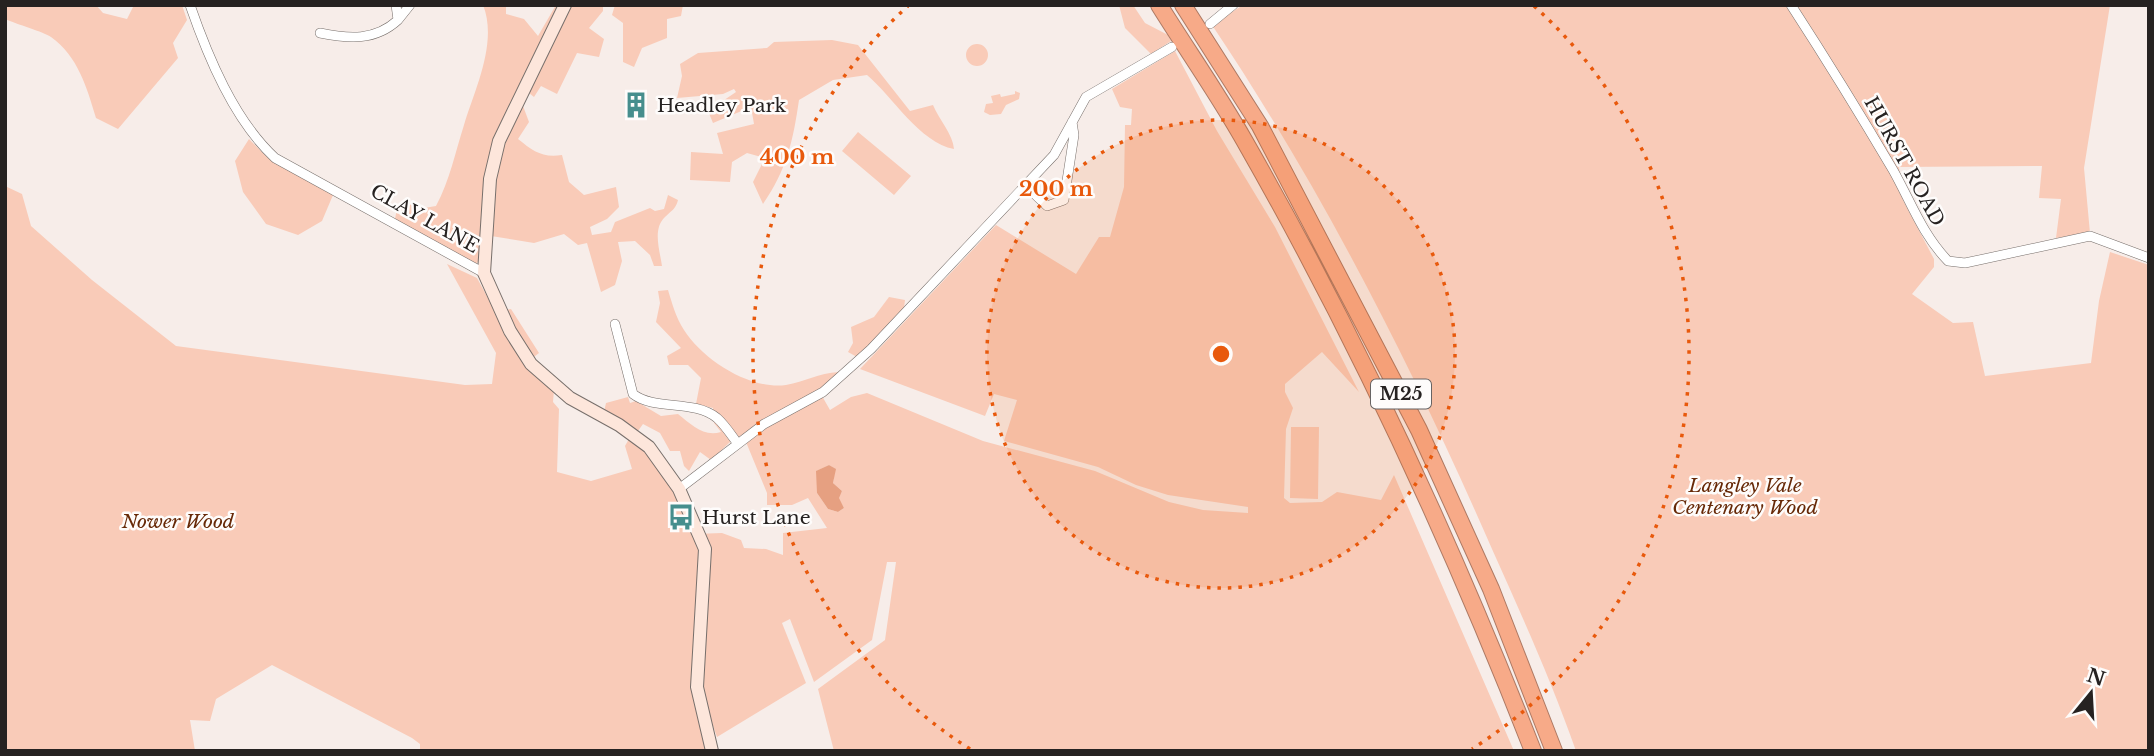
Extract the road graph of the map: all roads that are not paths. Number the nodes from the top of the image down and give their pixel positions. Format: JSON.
{"nodes":[{"id":1,"x":396,"y":5,"type":"edge"},
{"id":2,"x":410,"y":5,"type":"edge"},
{"id":3,"x":565,"y":5,"type":"edge"},
{"id":4,"x":1160,"y":5,"type":"edge"},
{"id":5,"x":1184,"y":5,"type":"edge"},
{"id":6,"x":1233,"y":5,"type":"edge"},
{"id":7,"x":1791,"y":5,"type":"edge"},
{"id":8,"x":190,"y":6,"type":"edge"},
{"id":9,"x":398,"y":20,"type":"junction"},
{"id":10,"x":1210,"y":24,"type":"dead end"},
{"id":11,"x":320,"y":33,"type":"dead end"},
{"id":12,"x":1172,"y":47,"type":"dead end"},
{"id":13,"x":1072,"y":122,"type":"junction"},
{"id":14,"x":1026,"y":186,"type":"junction"},
{"id":15,"x":2149,"y":258,"type":"edge"},
{"id":16,"x":484,"y":273,"type":"junction"},
{"id":17,"x":615,"y":324,"type":"dead end"},
{"id":18,"x":738,"y":444,"type":"junction"},
{"id":19,"x":679,"y":489,"type":"junction"},
{"id":20,"x":712,"y":751,"type":"edge"},
{"id":21,"x":1532,"y":751,"type":"edge"},
{"id":22,"x":1554,"y":751,"type":"edge"}],
"edges":[{"from":1,"to":9,"type":"street"},
{"from":2,"to":9,"type":"street"},
{"from":3,"to":16,"type":"street"},
{"from":4,"to":21,"type":"highway","number":"M25"},
{"from":5,"to":22,"type":"highway","number":"M25"},
{"from":6,"to":10,"type":"street"},
{"from":7,"to":15,"type":"street","name":"HURST ROAD"},
{"from":8,"to":16,"type":"street","name":"CLAY LANE"},
{"from":9,"to":11,"type":"street"},
{"from":12,"to":13,"type":"street"},
{"from":13,"to":14,"type":"street"},
{"from":13,"to":14,"type":"street"},
{"from":14,"to":18,"type":"street"},
{"from":16,"to":19,"type":"street","name":"CLAY LANE"},
{"from":17,"to":18,"type":"street"},
{"from":18,"to":19,"type":"street"},
{"from":19,"to":20,"type":"street","name":"CLAY LANE"}]}
